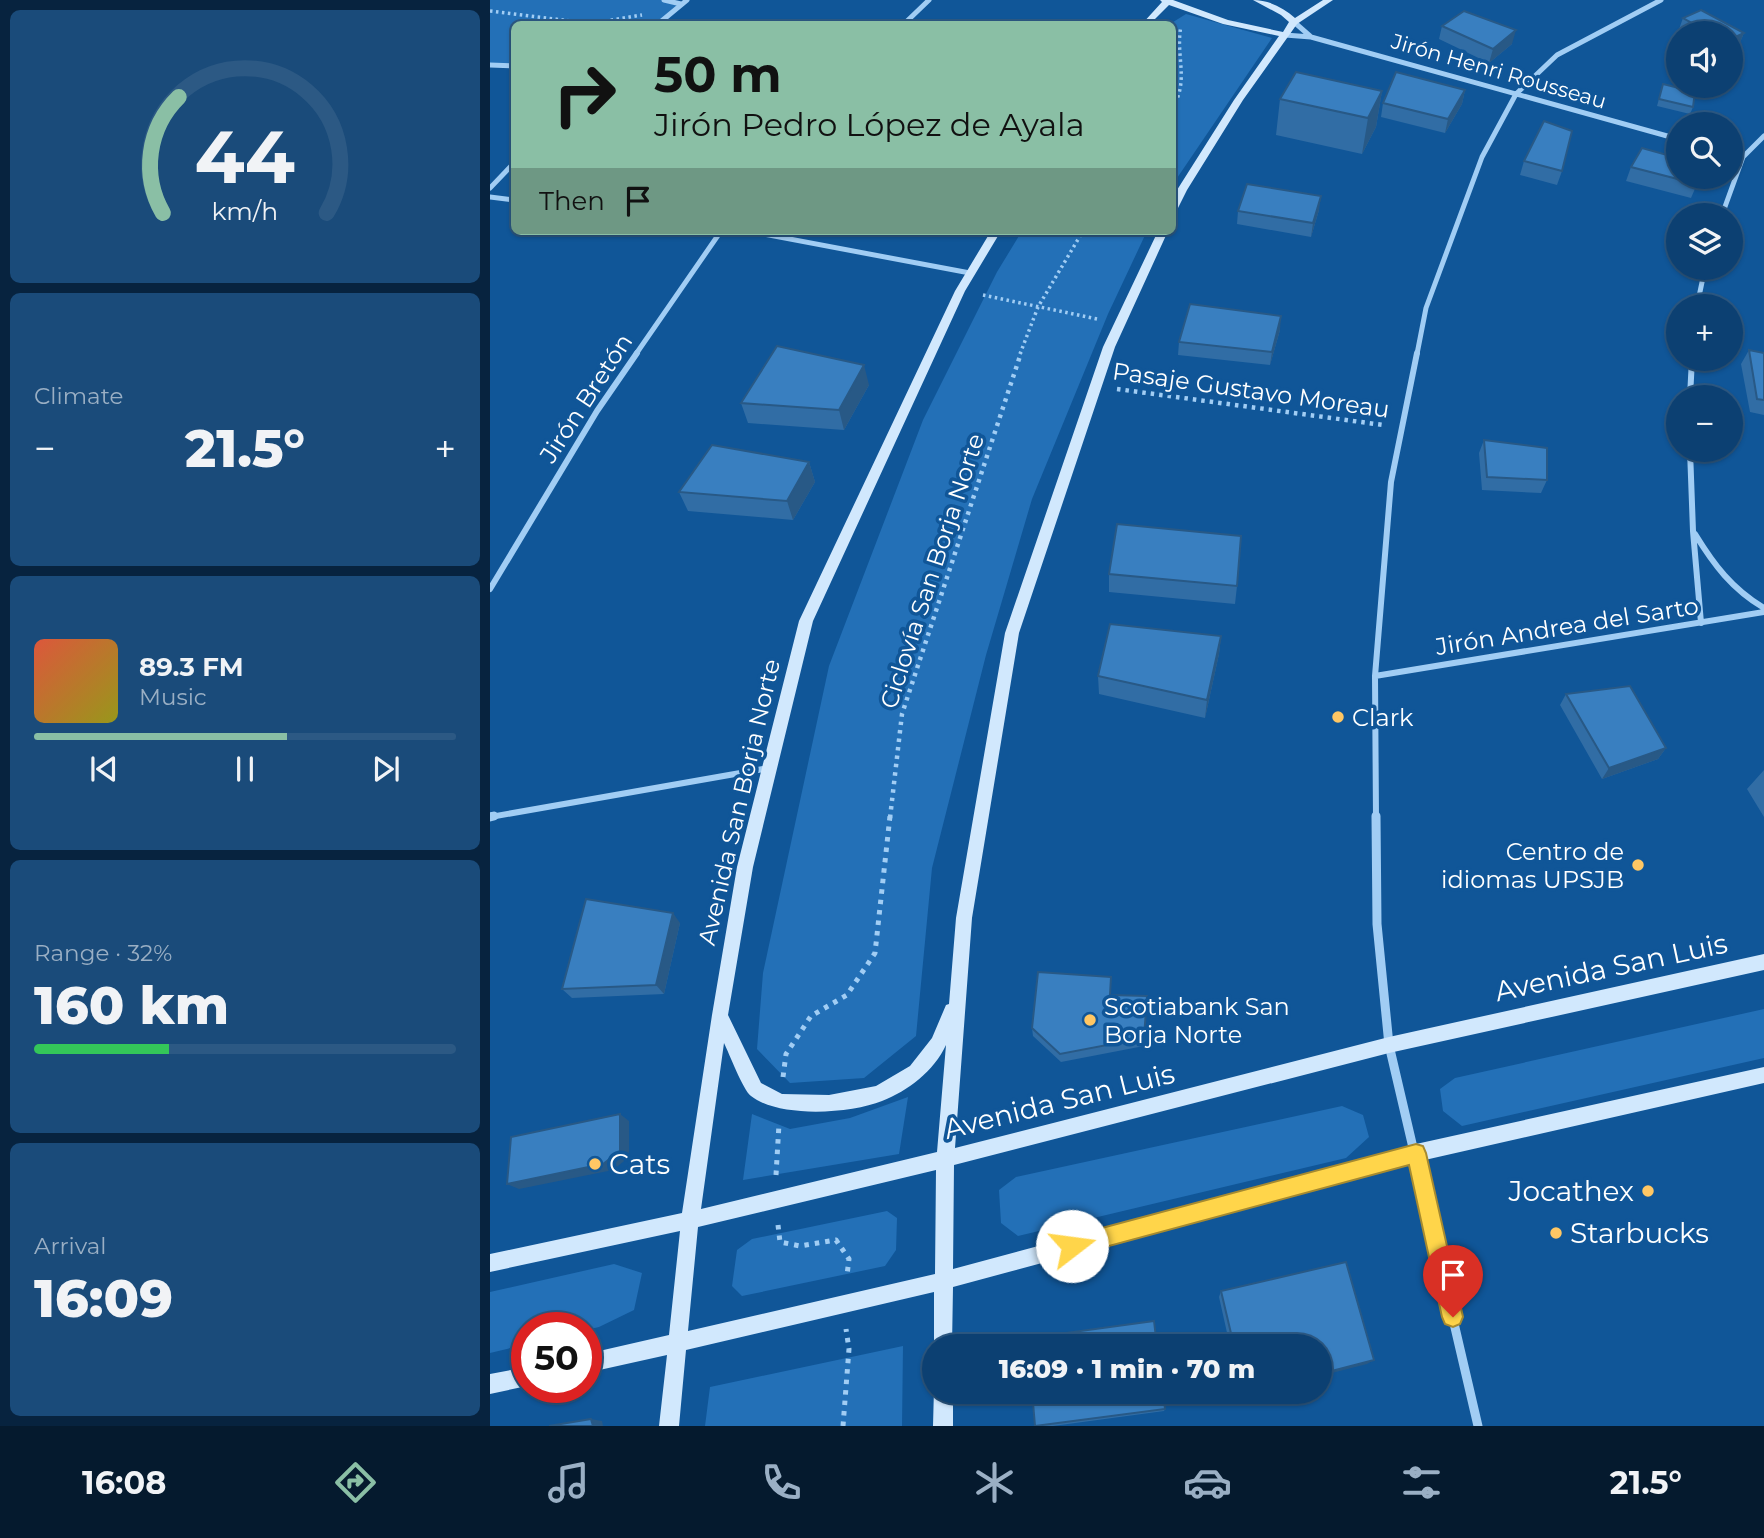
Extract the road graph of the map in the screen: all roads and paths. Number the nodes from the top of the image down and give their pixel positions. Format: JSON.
{"nodes":[{"id":1,"x":664,"y":0,"type":"edge"},
{"id":2,"x":687,"y":0,"type":"edge"},
{"id":3,"x":929,"y":0,"type":"edge"},
{"id":4,"x":1257,"y":0,"type":"edge"},
{"id":5,"x":1329,"y":0,"type":"edge"},
{"id":6,"x":1661,"y":0,"type":"edge"},
{"id":7,"x":1167,"y":1,"type":"edge"},
{"id":8,"x":681,"y":4,"type":"junction"},
{"id":9,"x":674,"y":10,"type":"junction"},
{"id":10,"x":490,"y":11,"type":"edge"},
{"id":11,"x":1191,"y":11,"type":"junction"},
{"id":12,"x":565,"y":21,"type":"edge"},
{"id":13,"x":606,"y":21,"type":"edge"},
{"id":14,"x":661,"y":21,"type":"edge"},
{"id":15,"x":907,"y":21,"type":"edge"},
{"id":16,"x":1149,"y":21,"type":"edge"},
{"id":17,"x":1294,"y":22,"type":"junction"},
{"id":18,"x":1285,"y":35,"type":"junction"},
{"id":19,"x":1311,"y":37,"type":"junction"},
{"id":20,"x":490,"y":65,"type":"edge"},
{"id":21,"x":511,"y":66,"type":"edge"},
{"id":22,"x":1516,"y":94,"type":"junction"},
{"id":23,"x":1176,"y":104,"type":"edge"},
{"id":24,"x":1666,"y":136,"type":"edge"},
{"id":25,"x":1764,"y":136,"type":"edge"},
{"id":26,"x":1743,"y":157,"type":"edge"},
{"id":27,"x":511,"y":166,"type":"edge"},
{"id":28,"x":490,"y":188,"type":"edge"},
{"id":29,"x":490,"y":197,"type":"edge"},
{"id":30,"x":511,"y":200,"type":"edge"},
{"id":31,"x":1176,"y":202,"type":"edge"},
{"id":32,"x":719,"y":235,"type":"edge"},
{"id":33,"x":768,"y":235,"type":"edge"},
{"id":34,"x":994,"y":235,"type":"edge"},
{"id":35,"x":1081,"y":235,"type":"edge"},
{"id":36,"x":1161,"y":235,"type":"edge"},
{"id":37,"x":970,"y":273,"type":"junction"},
{"id":38,"x":960,"y":290,"type":"junction"},
{"id":39,"x":1038,"y":307,"type":"junction"},
{"id":40,"x":1119,"y":324,"type":"junction"},
{"id":41,"x":1096,"y":387,"type":"junction"},
{"id":42,"x":1402,"y":428,"type":"junction"},
{"id":43,"x":1690,"y":462,"type":"edge"},
{"id":44,"x":1693,"y":531,"type":"junction"},
{"id":45,"x":490,"y":589,"type":"edge"},
{"id":46,"x":1764,"y":610,"type":"edge"},
{"id":47,"x":1701,"y":623,"type":"junction"},
{"id":48,"x":1375,"y":676,"type":"junction"},
{"id":49,"x":769,"y":767,"type":"junction"},
{"id":50,"x":490,"y":817,"type":"edge"},
{"id":51,"x":1764,"y":962,"type":"edge"},
{"id":52,"x":957,"y":998,"type":"junction"},
{"id":53,"x":720,"y":1015,"type":"junction"},
{"id":54,"x":1389,"y":1045,"type":"junction"},
{"id":55,"x":1764,"y":1075,"type":"edge"},
{"id":56,"x":780,"y":1102,"type":"junction"},
{"id":57,"x":1416,"y":1153,"type":"junction"},
{"id":58,"x":944,"y":1159,"type":"junction"},
{"id":59,"x":774,"y":1200,"type":"junction"},
{"id":60,"x":690,"y":1220,"type":"junction"},
{"id":61,"x":490,"y":1263,"type":"edge"},
{"id":62,"x":943,"y":1281,"type":"junction"},
{"id":63,"x":843,"y":1305,"type":"junction"},
{"id":64,"x":943,"y":1334,"type":"edge"},
{"id":65,"x":677,"y":1344,"type":"junction"},
{"id":66,"x":602,"y":1360,"type":"edge"},
{"id":67,"x":511,"y":1379,"type":"edge"},
{"id":68,"x":490,"y":1384,"type":"edge"},
{"id":69,"x":943,"y":1404,"type":"edge"},
{"id":70,"x":669,"y":1426,"type":"edge"},
{"id":71,"x":844,"y":1426,"type":"edge"},
{"id":72,"x":943,"y":1426,"type":"edge"},
{"id":73,"x":1478,"y":1426,"type":"edge"}],
"edges":[{"from":1,"to":8,"type":"street"},
{"from":2,"to":8,"type":"street"},
{"from":3,"to":15,"type":"street"},
{"from":4,"to":17,"type":"main road","name":"Jirón Henri Rousseau"},
{"from":5,"to":17,"type":"main road"},
{"from":6,"to":22,"type":"street"},
{"from":7,"to":11,"type":"main road","name":"Jirón Henri Rousseau"},
{"from":7,"to":16,"type":"main road"},
{"from":8,"to":9,"type":"street"},
{"from":9,"to":13,"type":"path"},
{"from":9,"to":14,"type":"street"},
{"from":10,"to":12,"type":"path"},
{"from":11,"to":18,"type":"main road","name":"Jirón Henri Rousseau"},
{"from":11,"to":23,"type":"path"},
{"from":17,"to":18,"type":"main road"},
{"from":17,"to":19,"type":"street","name":"Jirón Henri Rousseau"},
{"from":18,"to":19,"type":"street","name":"Jirón Henri Rousseau"},
{"from":18,"to":31,"type":"main road"},
{"from":19,"to":22,"type":"street","name":"Jirón Henri Rousseau"},
{"from":20,"to":21,"type":"street"},
{"from":22,"to":24,"type":"street","name":"Jirón Henri Rousseau"},
{"from":22,"to":42,"type":"street"},
{"from":25,"to":26,"type":"street"},
{"from":27,"to":28,"type":"street"},
{"from":29,"to":30,"type":"street"},
{"from":32,"to":45,"type":"street","name":"Jirón Bretón"},
{"from":33,"to":37,"type":"street"},
{"from":34,"to":37,"type":"main road","name":"Avenida San Borja Norte"},
{"from":35,"to":39,"type":"path","name":"Ciclovía San Borja Norte"},
{"from":36,"to":40,"type":"main road"},
{"from":37,"to":38,"type":"main road","name":"Avenida San Borja Norte"},
{"from":38,"to":39,"type":"path"},
{"from":38,"to":49,"type":"main road","name":"Avenida San Borja Norte"},
{"from":39,"to":40,"type":"path"},
{"from":39,"to":56,"type":"path","name":"Ciclovía San Borja Norte"},
{"from":40,"to":41,"type":"main road"},
{"from":41,"to":42,"type":"path","name":"Pasaje Gustavo Moreau"},
{"from":41,"to":52,"type":"main road"},
{"from":42,"to":48,"type":"street"},
{"from":43,"to":44,"type":"street"},
{"from":44,"to":46,"type":"street"},
{"from":44,"to":47,"type":"street"},
{"from":46,"to":47,"type":"street","name":"Jirón Andrea del Sarto"},
{"from":47,"to":48,"type":"street","name":"Jirón Andrea del Sarto"},
{"from":48,"to":54,"type":"street"},
{"from":49,"to":50,"type":"street"},
{"from":49,"to":53,"type":"main road","name":"Avenida San Borja Norte"},
{"from":51,"to":54,"type":"main road","name":"Avenida San Luis"},
{"from":52,"to":56,"type":"main road"},
{"from":52,"to":58,"type":"main road"},
{"from":53,"to":56,"type":"main road"},
{"from":53,"to":60,"type":"main road","name":"Avenida San Borja Norte"},
{"from":54,"to":57,"type":"street"},
{"from":54,"to":58,"type":"main road","name":"Avenida San Luis"},
{"from":55,"to":57,"type":"main road"},
{"from":56,"to":59,"type":"path","name":"Ciclovía San Borja Norte"},
{"from":57,"to":62,"type":"main road"},
{"from":57,"to":73,"type":"street"},
{"from":58,"to":59,"type":"main road","name":"Avenida San Luis"},
{"from":58,"to":62,"type":"main road"},
{"from":59,"to":60,"type":"main road","name":"Avenida San Luis"},
{"from":59,"to":63,"type":"path","name":"Ciclovía San Borja Norte"},
{"from":60,"to":61,"type":"main road","name":"Avenida San Luis"},
{"from":60,"to":65,"type":"main road","name":"Avenida San Borja Norte"},
{"from":62,"to":63,"type":"main road"},
{"from":62,"to":64,"type":"main road"},
{"from":63,"to":65,"type":"main road"},
{"from":63,"to":71,"type":"path","name":"Ciclovía San Borja Norte"},
{"from":65,"to":66,"type":"main road"},
{"from":65,"to":70,"type":"main road","name":"Avenida San Borja Norte"},
{"from":67,"to":68,"type":"main road"},
{"from":69,"to":72,"type":"main road"}]}
